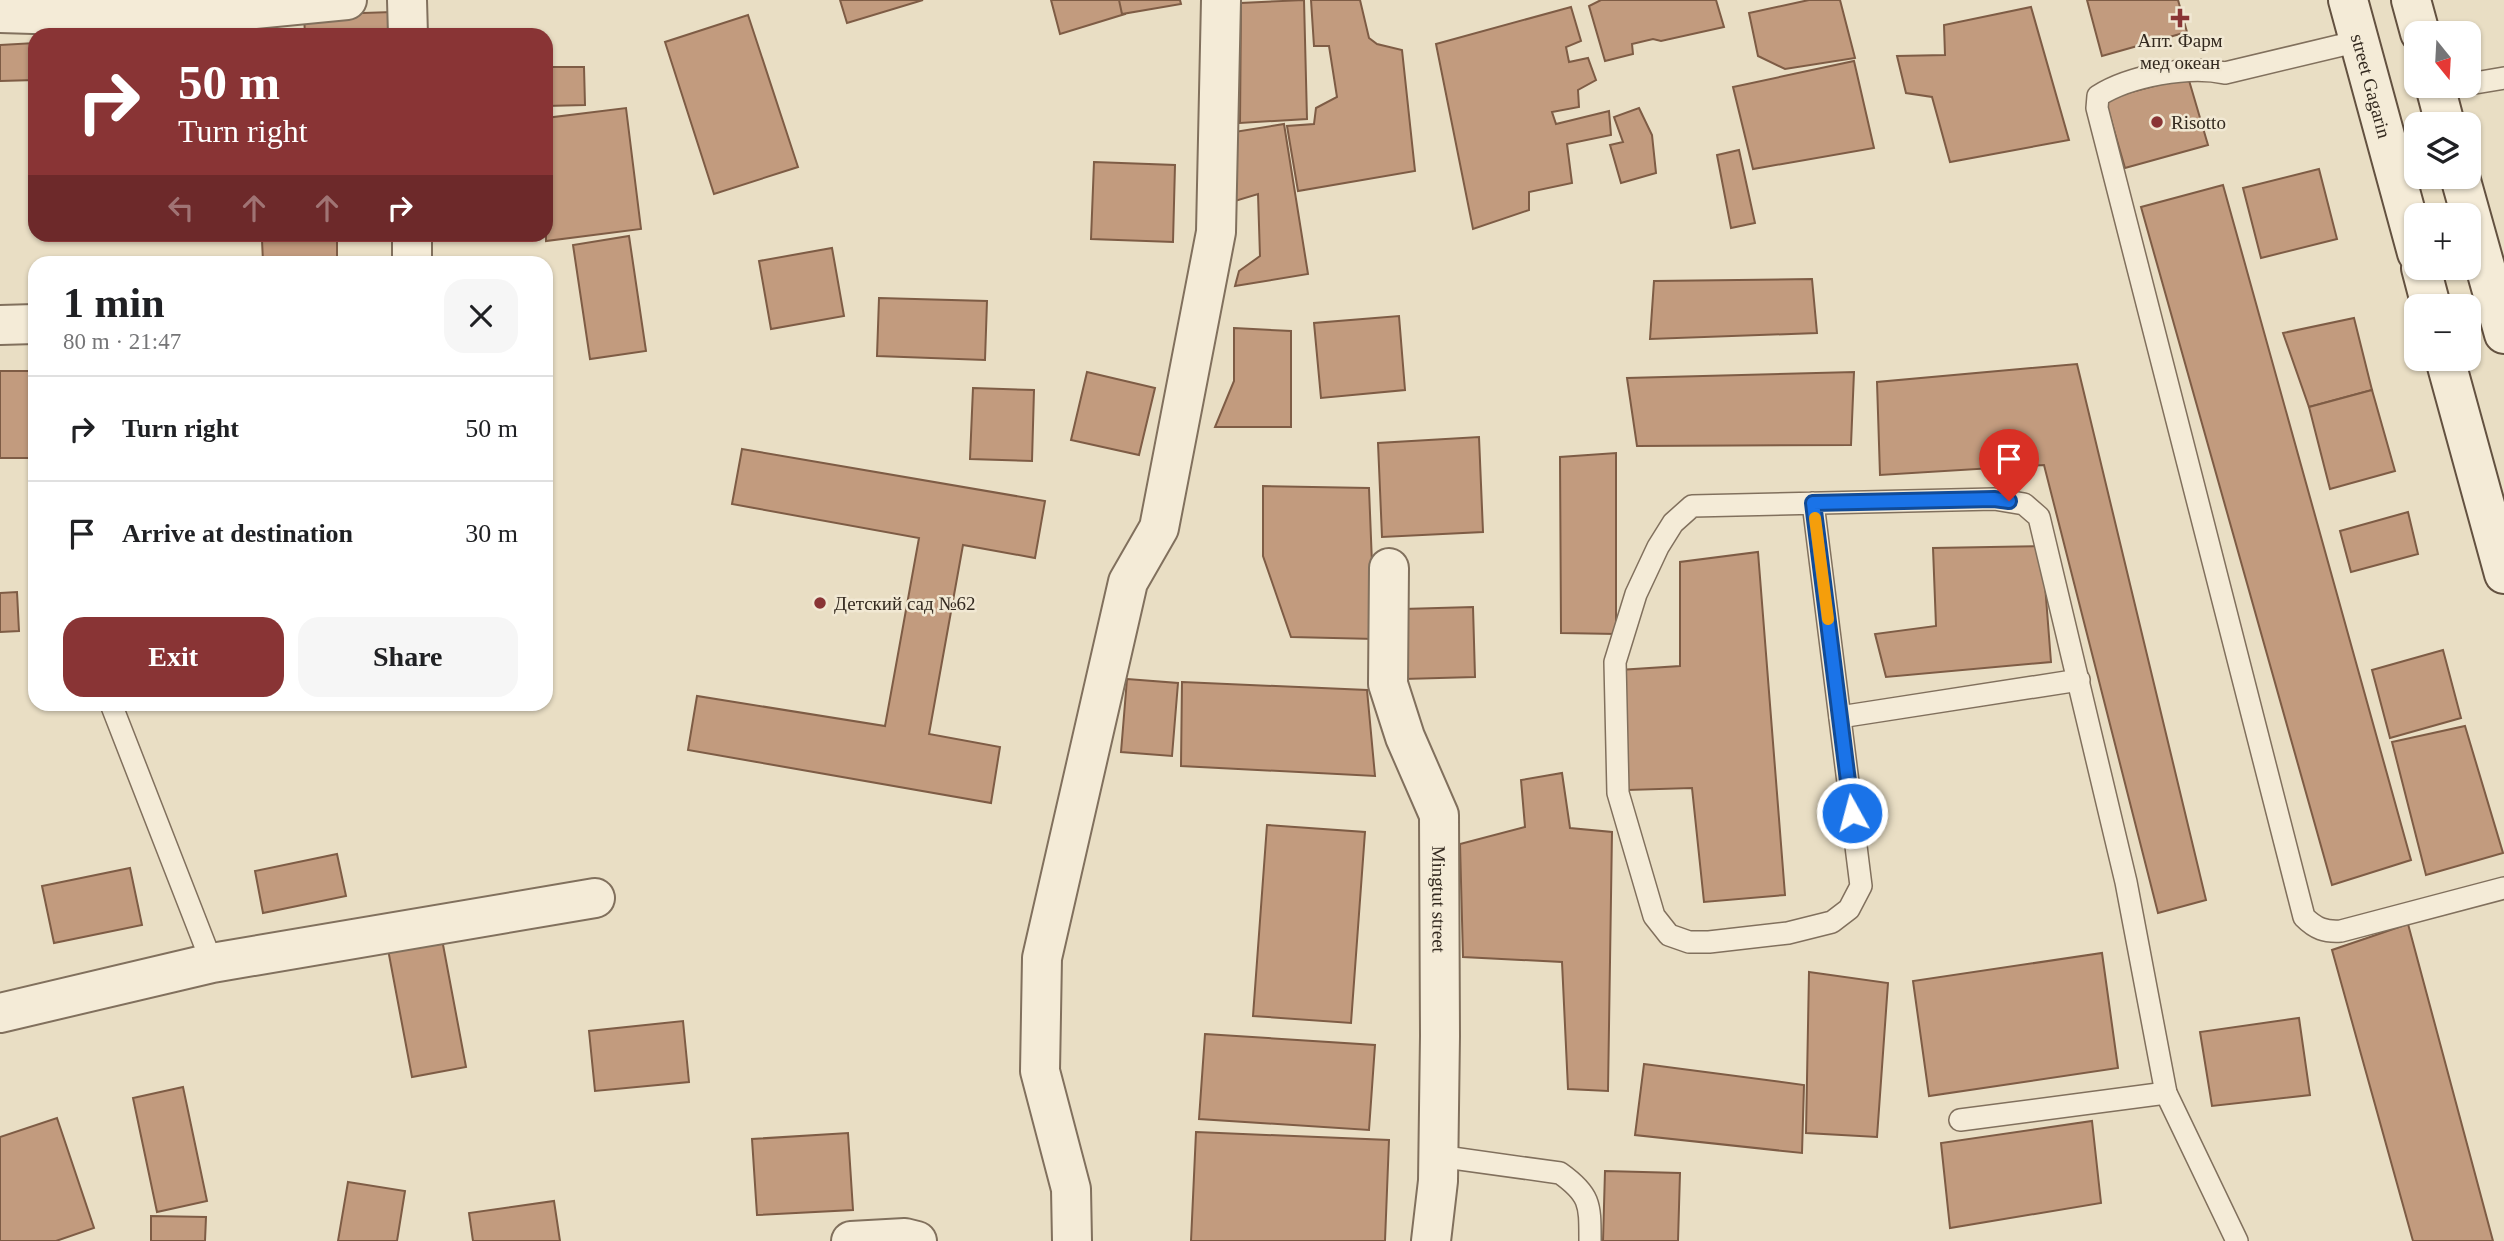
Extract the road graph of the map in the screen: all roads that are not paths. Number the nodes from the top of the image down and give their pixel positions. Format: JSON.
{"nodes":[{"id":1,"x":347,"y":0,"type":"edge"},
{"id":2,"x":407,"y":0,"type":"edge"},
{"id":3,"x":1221,"y":0,"type":"edge"},
{"id":4,"x":2348,"y":0,"type":"edge"},
{"id":5,"x":2411,"y":0,"type":"edge"},
{"id":6,"x":0,"y":13,"type":"edge"},
{"id":7,"x":2417,"y":21,"type":"edge"},
{"id":8,"x":408,"y":28,"type":"edge"},
{"id":9,"x":2359,"y":41,"type":"junction"},
{"id":10,"x":2504,"y":78,"type":"edge"},
{"id":11,"x":2482,"y":84,"type":"edge"},
{"id":12,"x":2463,"y":189,"type":"edge"},
{"id":13,"x":2404,"y":205,"type":"edge"},
{"id":14,"x":28,"y":324,"type":"edge"},
{"id":15,"x":0,"y":325,"type":"edge"},
{"id":16,"x":2504,"y":334,"type":"edge"},
{"id":17,"x":2448,"y":371,"type":"edge"},
{"id":18,"x":1813,"y":503,"type":"junction"},
{"id":19,"x":1389,"y":568,"type":"dead end"},
{"id":20,"x":2504,"y":574,"type":"edge"},
{"id":21,"x":2080,"y":680,"type":"junction"},
{"id":22,"x":114,"y":711,"type":"edge"},
{"id":23,"x":1840,"y":717,"type":"junction"},
{"id":24,"x":2504,"y":888,"type":"edge"},
{"id":25,"x":595,"y":898,"type":"dead end"},
{"id":26,"x":212,"y":963,"type":"junction"},
{"id":27,"x":0,"y":1013,"type":"edge"},
{"id":28,"x":2166,"y":1093,"type":"junction"},
{"id":29,"x":1960,"y":1120,"type":"dead end"},
{"id":30,"x":1438,"y":1156,"type":"junction"},
{"id":31,"x":850,"y":1241,"type":"edge"},
{"id":32,"x":918,"y":1241,"type":"edge"},
{"id":33,"x":1072,"y":1241,"type":"edge"},
{"id":34,"x":1431,"y":1241,"type":"edge"},
{"id":35,"x":1590,"y":1241,"type":"edge"},
{"id":36,"x":2238,"y":1241,"type":"edge"}],
"edges":[{"from":1,"to":6,"type":"street"},
{"from":2,"to":8,"type":"street"},
{"from":3,"to":33,"type":"street"},
{"from":4,"to":9,"type":"street","name":"street Gagarin"},
{"from":5,"to":7,"type":"street"},
{"from":9,"to":13,"type":"street","name":"street Gagarin"},
{"from":9,"to":24,"type":"lane"},
{"from":10,"to":11,"type":"lane"},
{"from":12,"to":16,"type":"street"},
{"from":14,"to":15,"type":"street"},
{"from":17,"to":20,"type":"street"},
{"from":18,"to":21,"type":"lane"},
{"from":18,"to":23,"type":"lane"},
{"from":18,"to":23,"type":"lane"},
{"from":19,"to":30,"type":"street","name":"Mingtut street"},
{"from":21,"to":23,"type":"lane"},
{"from":21,"to":28,"type":"lane"},
{"from":22,"to":26,"type":"lane"},
{"from":25,"to":26,"type":"street"},
{"from":26,"to":27,"type":"street"},
{"from":28,"to":29,"type":"lane"},
{"from":28,"to":36,"type":"lane"},
{"from":30,"to":34,"type":"street","name":"Mingtut street"},
{"from":30,"to":35,"type":"lane"},
{"from":31,"to":32,"type":"street"}]}
